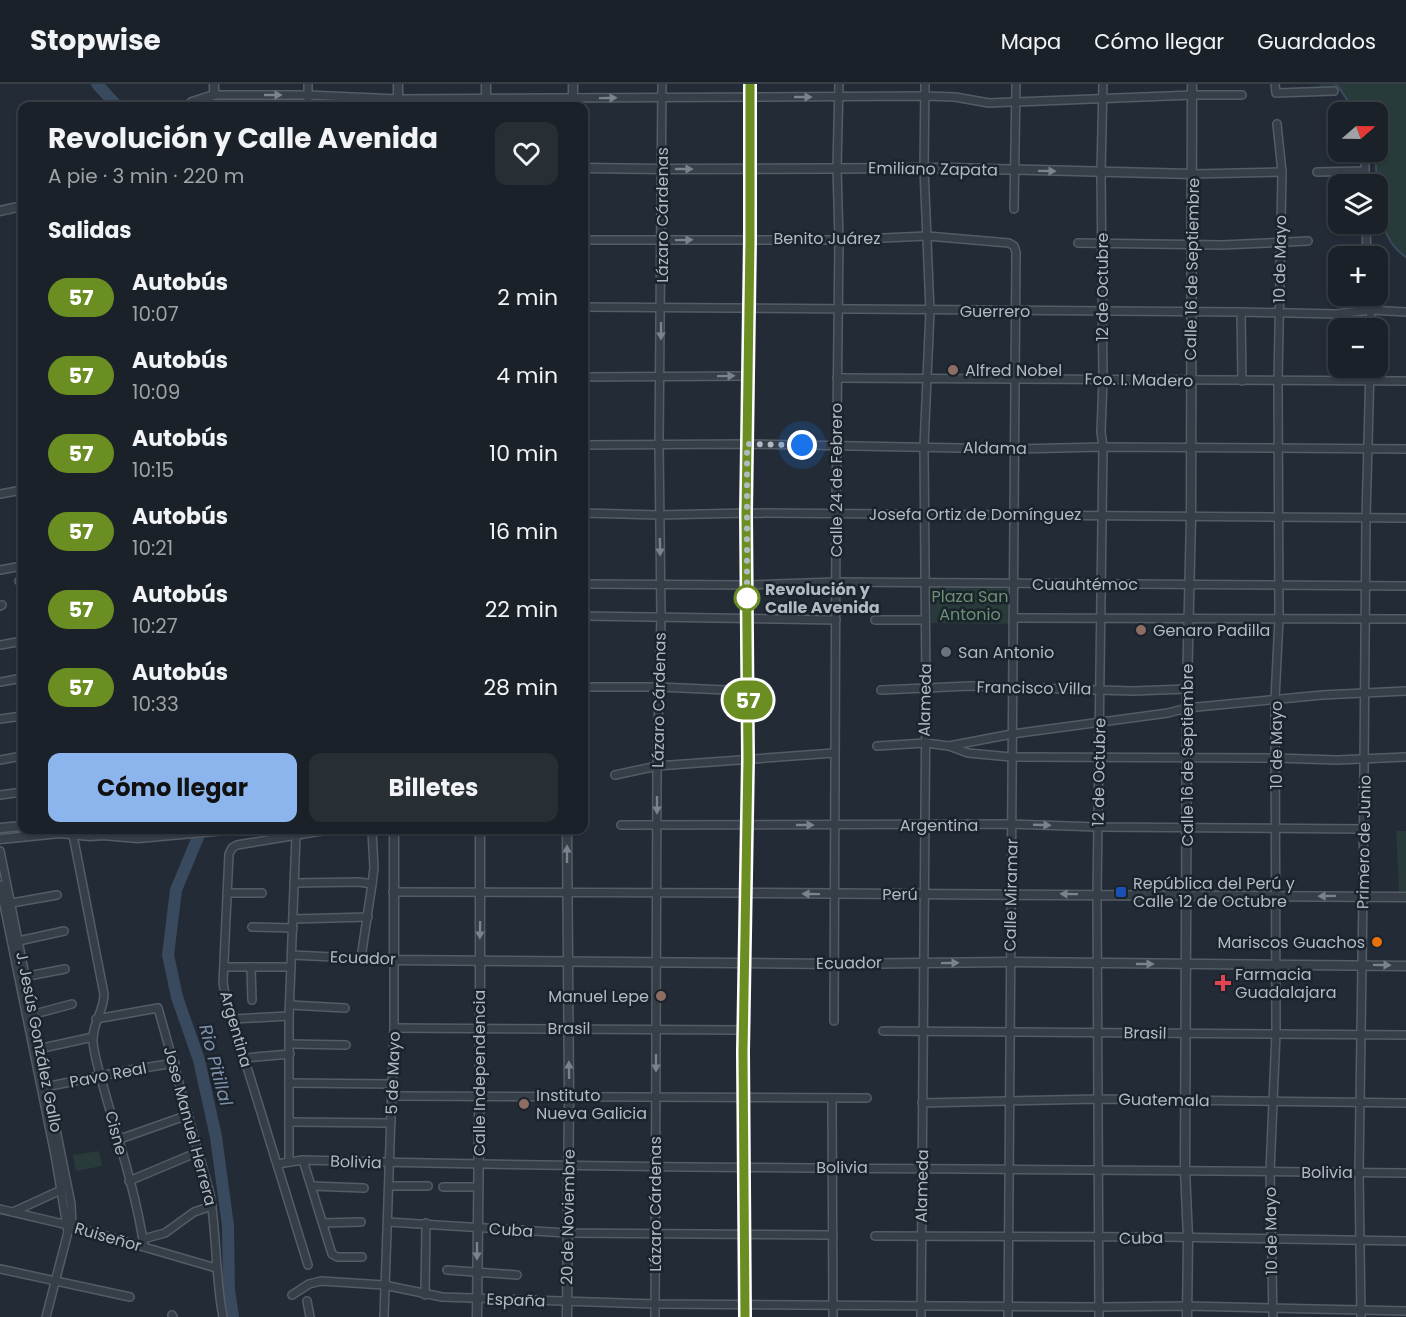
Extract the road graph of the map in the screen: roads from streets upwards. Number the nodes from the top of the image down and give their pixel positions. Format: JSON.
{"nodes":[{"id":1,"x":214,"y":84,"type":"edge"},
{"id":2,"x":308,"y":84,"type":"edge"},
{"id":3,"x":398,"y":84,"type":"edge"},
{"id":4,"x":486,"y":84,"type":"edge"},
{"id":5,"x":573,"y":84,"type":"edge"},
{"id":6,"x":662,"y":84,"type":"edge"},
{"id":7,"x":750,"y":84,"type":"edge"},
{"id":8,"x":839,"y":84,"type":"edge"},
{"id":9,"x":925,"y":84,"type":"edge"},
{"id":10,"x":1016,"y":84,"type":"edge"},
{"id":11,"x":1103,"y":84,"type":"edge"},
{"id":12,"x":1192,"y":84,"type":"edge"},
{"id":13,"x":1275,"y":84,"type":"edge"},
{"id":14,"x":1334,"y":91,"type":"dead end"},
{"id":15,"x":214,"y":95,"type":"junction"},
{"id":16,"x":308,"y":95,"type":"junction"},
{"id":17,"x":1193,"y":95,"type":"junction"},
{"id":18,"x":1242,"y":95,"type":"dead end"},
{"id":19,"x":925,"y":96,"type":"junction"},
{"id":20,"x":663,"y":97,"type":"junction"},
{"id":21,"x":750,"y":97,"type":"junction"},
{"id":22,"x":840,"y":97,"type":"junction"},
{"id":23,"x":1103,"y":98,"type":"junction"},
{"id":24,"x":1016,"y":101,"type":"junction"},
{"id":25,"x":192,"y":102,"type":"edge"},
{"id":26,"x":308,"y":102,"type":"edge"},
{"id":27,"x":387,"y":102,"type":"edge"},
{"id":28,"x":398,"y":102,"type":"edge"},
{"id":29,"x":486,"y":102,"type":"edge"},
{"id":30,"x":573,"y":102,"type":"edge"},
{"id":31,"x":1277,"y":124,"type":"dead end"},
{"id":32,"x":1365,"y":162,"type":"edge"},
{"id":33,"x":588,"y":168,"type":"edge"},
{"id":34,"x":837,"y":168,"type":"junction"},
{"id":35,"x":924,"y":168,"type":"junction"},
{"id":36,"x":749,"y":169,"type":"junction"},
{"id":37,"x":661,"y":170,"type":"junction"},
{"id":38,"x":1014,"y":171,"type":"junction"},
{"id":39,"x":1365,"y":171,"type":"joint"},
{"id":40,"x":1101,"y":172,"type":"junction"},
{"id":41,"x":1282,"y":172,"type":"junction"},
{"id":42,"x":1317,"y":172,"type":"dead end"},
{"id":43,"x":1193,"y":174,"type":"junction"},
{"id":44,"x":18,"y":207,"type":"edge"},
{"id":45,"x":1014,"y":209,"type":"dead end"},
{"id":46,"x":0,"y":211,"type":"edge"},
{"id":47,"x":927,"y":237,"type":"junction"},
{"id":48,"x":750,"y":239,"type":"junction"},
{"id":49,"x":588,"y":240,"type":"edge"},
{"id":50,"x":661,"y":240,"type":"junction"},
{"id":51,"x":839,"y":240,"type":"junction"},
{"id":52,"x":1279,"y":242,"type":"junction"},
{"id":53,"x":1308,"y":242,"type":"dead end"},
{"id":54,"x":1078,"y":243,"type":"dead end"},
{"id":55,"x":1102,"y":244,"type":"junction"},
{"id":56,"x":1193,"y":245,"type":"junction"},
{"id":57,"x":1371,"y":306,"type":"edge"},
{"id":58,"x":588,"y":307,"type":"edge"},
{"id":59,"x":749,"y":308,"type":"junction"},
{"id":60,"x":838,"y":308,"type":"junction"},
{"id":61,"x":662,"y":309,"type":"junction"},
{"id":62,"x":1015,"y":310,"type":"junction"},
{"id":63,"x":1371,"y":310,"type":"junction"},
{"id":64,"x":930,"y":311,"type":"junction"},
{"id":65,"x":1101,"y":311,"type":"junction"},
{"id":66,"x":1191,"y":312,"type":"junction"},
{"id":67,"x":1241,"y":312,"type":"junction"},
{"id":68,"x":1406,"y":312,"type":"edge"},
{"id":69,"x":1279,"y":313,"type":"junction"},
{"id":70,"x":1371,"y":318,"type":"edge"},
{"id":71,"x":748,"y":375,"type":"junction"},
{"id":72,"x":588,"y":377,"type":"edge"},
{"id":73,"x":661,"y":378,"type":"junction"},
{"id":74,"x":837,"y":378,"type":"junction"},
{"id":75,"x":1015,"y":378,"type":"junction"},
{"id":76,"x":928,"y":379,"type":"junction"},
{"id":77,"x":1103,"y":380,"type":"junction"},
{"id":78,"x":1190,"y":380,"type":"junction"},
{"id":79,"x":1242,"y":381,"type":"junction"},
{"id":80,"x":1278,"y":381,"type":"junction"},
{"id":81,"x":1370,"y":381,"type":"junction"},
{"id":82,"x":1406,"y":381,"type":"edge"},
{"id":83,"x":659,"y":444,"type":"junction"},
{"id":84,"x":747,"y":444,"type":"junction"},
{"id":85,"x":588,"y":445,"type":"edge"},
{"id":86,"x":837,"y":446,"type":"junction"},
{"id":87,"x":924,"y":446,"type":"junction"},
{"id":88,"x":1103,"y":447,"type":"junction"},
{"id":89,"x":1013,"y":449,"type":"junction"},
{"id":90,"x":1190,"y":449,"type":"junction"},
{"id":91,"x":1277,"y":449,"type":"junction"},
{"id":92,"x":1368,"y":449,"type":"junction"},
{"id":93,"x":1406,"y":449,"type":"edge"},
{"id":94,"x":18,"y":491,"type":"edge"},
{"id":95,"x":0,"y":494,"type":"edge"},
{"id":96,"x":588,"y":513,"type":"edge"},
{"id":97,"x":746,"y":513,"type":"junction"},
{"id":98,"x":836,"y":513,"type":"junction"},
{"id":99,"x":925,"y":514,"type":"junction"},
{"id":100,"x":1101,"y":514,"type":"junction"},
{"id":101,"x":659,"y":515,"type":"junction"},
{"id":102,"x":1014,"y":515,"type":"junction"},
{"id":103,"x":1191,"y":516,"type":"junction"},
{"id":104,"x":1278,"y":516,"type":"junction"},
{"id":105,"x":1366,"y":518,"type":"junction"},
{"id":106,"x":1406,"y":518,"type":"edge"},
{"id":107,"x":18,"y":567,"type":"edge"},
{"id":108,"x":0,"y":570,"type":"edge"},
{"id":109,"x":836,"y":582,"type":"junction"},
{"id":110,"x":926,"y":583,"type":"junction"},
{"id":111,"x":588,"y":584,"type":"edge"},
{"id":112,"x":660,"y":584,"type":"junction"},
{"id":113,"x":1014,"y":584,"type":"junction"},
{"id":114,"x":1101,"y":584,"type":"junction"},
{"id":115,"x":1190,"y":584,"type":"junction"},
{"id":116,"x":748,"y":585,"type":"junction"},
{"id":117,"x":1278,"y":585,"type":"junction"},
{"id":118,"x":1365,"y":585,"type":"junction"},
{"id":119,"x":1406,"y":586,"type":"edge"},
{"id":120,"x":588,"y":616,"type":"edge"},
{"id":121,"x":661,"y":616,"type":"junction"},
{"id":122,"x":747,"y":617,"type":"junction"},
{"id":123,"x":1013,"y":618,"type":"junction"},
{"id":124,"x":1101,"y":618,"type":"junction"},
{"id":125,"x":1189,"y":619,"type":"junction"},
{"id":126,"x":1279,"y":619,"type":"junction"},
{"id":127,"x":1365,"y":619,"type":"junction"},
{"id":128,"x":1406,"y":619,"type":"edge"},
{"id":129,"x":837,"y":620,"type":"junction"},
{"id":130,"x":875,"y":620,"type":"dead end"},
{"id":131,"x":925,"y":620,"type":"junction"},
{"id":132,"x":17,"y":642,"type":"dead end"},
{"id":133,"x":0,"y":645,"type":"edge"},
{"id":134,"x":17,"y":679,"type":"dead end"},
{"id":135,"x":0,"y":682,"type":"edge"},
{"id":136,"x":588,"y":687,"type":"edge"},
{"id":137,"x":659,"y":687,"type":"junction"},
{"id":138,"x":1013,"y":688,"type":"junction"},
{"id":139,"x":926,"y":689,"type":"junction"},
{"id":140,"x":1100,"y":689,"type":"junction"},
{"id":141,"x":1187,"y":689,"type":"junction"},
{"id":142,"x":881,"y":690,"type":"dead end"},
{"id":143,"x":748,"y":691,"type":"junction"},
{"id":144,"x":1406,"y":691,"type":"edge"},
{"id":145,"x":1364,"y":692,"type":"junction"},
{"id":146,"x":1275,"y":699,"type":"junction"},
{"id":147,"x":1187,"y":708,"type":"junction"},
{"id":148,"x":18,"y":717,"type":"edge"},
{"id":149,"x":0,"y":719,"type":"edge"},
{"id":150,"x":1100,"y":722,"type":"junction"},
{"id":151,"x":1012,"y":734,"type":"junction"},
{"id":152,"x":925,"y":743,"type":"junction"},
{"id":153,"x":876,"y":746,"type":"dead end"},
{"id":154,"x":949,"y":746,"type":"junction"},
{"id":155,"x":834,"y":753,"type":"junction"},
{"id":156,"x":18,"y":757,"type":"edge"},
{"id":157,"x":1011,"y":757,"type":"junction"},
{"id":158,"x":1186,"y":758,"type":"junction"},
{"id":159,"x":1275,"y":758,"type":"junction"},
{"id":160,"x":1406,"y":758,"type":"edge"},
{"id":161,"x":748,"y":759,"type":"junction"},
{"id":162,"x":1100,"y":759,"type":"junction"},
{"id":163,"x":1364,"y":759,"type":"junction"},
{"id":164,"x":0,"y":760,"type":"edge"},
{"id":165,"x":657,"y":766,"type":"junction"},
{"id":166,"x":615,"y":775,"type":"dead end"},
{"id":167,"x":18,"y":793,"type":"edge"},
{"id":168,"x":0,"y":795,"type":"edge"},
{"id":169,"x":1011,"y":824,"type":"junction"},
{"id":170,"x":621,"y":825,"type":"dead end"},
{"id":171,"x":657,"y":825,"type":"junction"},
{"id":172,"x":746,"y":825,"type":"junction"},
{"id":173,"x":836,"y":825,"type":"junction"},
{"id":174,"x":923,"y":825,"type":"junction"},
{"id":175,"x":18,"y":826,"type":"edge"},
{"id":176,"x":1098,"y":827,"type":"junction"},
{"id":177,"x":1187,"y":827,"type":"junction"},
{"id":178,"x":0,"y":828,"type":"edge"},
{"id":179,"x":1275,"y":828,"type":"junction"},
{"id":180,"x":1364,"y":829,"type":"junction"},
{"id":181,"x":50,"y":834,"type":"edge"},
{"id":182,"x":72,"y":834,"type":"edge"},
{"id":183,"x":81,"y":834,"type":"edge"},
{"id":184,"x":184,"y":834,"type":"edge"},
{"id":185,"x":307,"y":834,"type":"edge"},
{"id":186,"x":372,"y":834,"type":"edge"},
{"id":187,"x":394,"y":834,"type":"edge"},
{"id":188,"x":480,"y":834,"type":"edge"},
{"id":189,"x":567,"y":834,"type":"edge"},
{"id":190,"x":103,"y":835,"type":"joint"},
{"id":191,"x":296,"y":836,"type":"junction"},
{"id":192,"x":0,"y":839,"type":"edge"},
{"id":193,"x":0,"y":851,"type":"edge"},
{"id":194,"x":294,"y":883,"type":"junction"},
{"id":195,"x":372,"y":884,"type":"junction"},
{"id":196,"x":0,"y":885,"type":"edge"},
{"id":197,"x":481,"y":891,"type":"junction"},
{"id":198,"x":262,"y":892,"type":"dead end"},
{"id":199,"x":393,"y":892,"type":"junction"},
{"id":200,"x":567,"y":892,"type":"junction"},
{"id":201,"x":657,"y":892,"type":"junction"},
{"id":202,"x":227,"y":893,"type":"junction"},
{"id":203,"x":745,"y":893,"type":"junction"},
{"id":204,"x":835,"y":894,"type":"junction"},
{"id":205,"x":923,"y":894,"type":"junction"},
{"id":206,"x":1011,"y":894,"type":"junction"},
{"id":207,"x":57,"y":895,"type":"dead end"},
{"id":208,"x":1097,"y":895,"type":"junction"},
{"id":209,"x":1187,"y":896,"type":"junction"},
{"id":210,"x":1363,"y":896,"type":"junction"},
{"id":211,"x":1276,"y":897,"type":"junction"},
{"id":212,"x":1406,"y":897,"type":"edge"},
{"id":213,"x":7,"y":903,"type":"junction"},
{"id":214,"x":368,"y":917,"type":"junction"},
{"id":215,"x":293,"y":919,"type":"junction"},
{"id":216,"x":252,"y":927,"type":"dead end"},
{"id":217,"x":293,"y":928,"type":"junction"},
{"id":218,"x":64,"y":931,"type":"dead end"},
{"id":219,"x":15,"y":942,"type":"junction"},
{"id":220,"x":292,"y":954,"type":"junction"},
{"id":221,"x":361,"y":958,"type":"junction"},
{"id":222,"x":480,"y":959,"type":"junction"},
{"id":223,"x":393,"y":960,"type":"junction"},
{"id":224,"x":567,"y":960,"type":"junction"},
{"id":225,"x":656,"y":962,"type":"junction"},
{"id":226,"x":1010,"y":962,"type":"junction"},
{"id":227,"x":745,"y":963,"type":"junction"},
{"id":228,"x":924,"y":963,"type":"junction"},
{"id":229,"x":835,"y":964,"type":"junction"},
{"id":230,"x":1098,"y":964,"type":"junction"},
{"id":231,"x":1186,"y":964,"type":"junction"},
{"id":232,"x":1362,"y":965,"type":"junction"},
{"id":233,"x":1275,"y":966,"type":"junction"},
{"id":234,"x":1406,"y":966,"type":"edge"},
{"id":235,"x":225,"y":967,"type":"junction"},
{"id":236,"x":251,"y":967,"type":"junction"},
{"id":237,"x":291,"y":967,"type":"junction"},
{"id":238,"x":65,"y":969,"type":"dead end"},
{"id":239,"x":22,"y":977,"type":"junction"},
{"id":240,"x":252,"y":1000,"type":"dead end"},
{"id":241,"x":72,"y":1004,"type":"dead end"},
{"id":242,"x":290,"y":1005,"type":"junction"},
{"id":243,"x":345,"y":1008,"type":"dead end"},
{"id":244,"x":29,"y":1015,"type":"junction"},
{"id":245,"x":289,"y":1016,"type":"junction"},
{"id":246,"x":96,"y":1018,"type":"junction"},
{"id":247,"x":233,"y":1019,"type":"junction"},
{"id":248,"x":834,"y":1021,"type":"dead end"},
{"id":249,"x":394,"y":1028,"type":"junction"},
{"id":250,"x":568,"y":1028,"type":"junction"},
{"id":251,"x":480,"y":1029,"type":"junction"},
{"id":252,"x":656,"y":1029,"type":"junction"},
{"id":253,"x":743,"y":1030,"type":"junction"},
{"id":254,"x":883,"y":1031,"type":"dead end"},
{"id":255,"x":923,"y":1031,"type":"junction"},
{"id":256,"x":1010,"y":1031,"type":"junction"},
{"id":257,"x":1099,"y":1032,"type":"junction"},
{"id":258,"x":1276,"y":1033,"type":"junction"},
{"id":259,"x":1186,"y":1034,"type":"junction"},
{"id":260,"x":1361,"y":1035,"type":"junction"},
{"id":261,"x":1406,"y":1035,"type":"edge"},
{"id":262,"x":93,"y":1037,"type":"junction"},
{"id":263,"x":290,"y":1044,"type":"junction"},
{"id":264,"x":346,"y":1045,"type":"dead end"},
{"id":265,"x":36,"y":1050,"type":"junction"},
{"id":266,"x":290,"y":1054,"type":"junction"},
{"id":267,"x":244,"y":1058,"type":"junction"},
{"id":268,"x":175,"y":1063,"type":"junction"},
{"id":269,"x":100,"y":1076,"type":"junction"},
{"id":270,"x":290,"y":1083,"type":"junction"},
{"id":271,"x":392,"y":1084,"type":"junction"},
{"id":272,"x":44,"y":1087,"type":"junction"},
{"id":273,"x":392,"y":1096,"type":"junction"},
{"id":274,"x":480,"y":1096,"type":"junction"},
{"id":275,"x":569,"y":1097,"type":"junction"},
{"id":276,"x":656,"y":1097,"type":"junction"},
{"id":277,"x":743,"y":1097,"type":"junction"},
{"id":278,"x":867,"y":1098,"type":"dead end"},
{"id":279,"x":832,"y":1099,"type":"junction"},
{"id":280,"x":1097,"y":1099,"type":"junction"},
{"id":281,"x":1186,"y":1100,"type":"junction"},
{"id":282,"x":1009,"y":1102,"type":"junction"},
{"id":283,"x":1273,"y":1102,"type":"junction"},
{"id":284,"x":922,"y":1103,"type":"junction"},
{"id":285,"x":1406,"y":1103,"type":"edge"},
{"id":286,"x":1361,"y":1104,"type":"junction"},
{"id":287,"x":188,"y":1115,"type":"junction"},
{"id":288,"x":289,"y":1122,"type":"junction"},
{"id":289,"x":391,"y":1123,"type":"junction"},
{"id":290,"x":117,"y":1140,"type":"junction"},
{"id":291,"x":198,"y":1152,"type":"junction"},
{"id":292,"x":303,"y":1160,"type":"junction"},
{"id":293,"x":288,"y":1162,"type":"junction"},
{"id":294,"x":390,"y":1163,"type":"junction"},
{"id":295,"x":277,"y":1164,"type":"junction"},
{"id":296,"x":479,"y":1165,"type":"junction"},
{"id":297,"x":655,"y":1165,"type":"junction"},
{"id":298,"x":568,"y":1166,"type":"junction"},
{"id":299,"x":744,"y":1167,"type":"junction"},
{"id":300,"x":832,"y":1167,"type":"junction"},
{"id":301,"x":923,"y":1168,"type":"junction"},
{"id":302,"x":1010,"y":1168,"type":"junction"},
{"id":303,"x":1098,"y":1168,"type":"junction"},
{"id":304,"x":1185,"y":1170,"type":"junction"},
{"id":305,"x":1270,"y":1172,"type":"junction"},
{"id":306,"x":1359,"y":1172,"type":"junction"},
{"id":307,"x":1406,"y":1173,"type":"edge"},
{"id":308,"x":129,"y":1182,"type":"junction"},
{"id":309,"x":312,"y":1186,"type":"junction"},
{"id":310,"x":389,"y":1186,"type":"junction"},
{"id":311,"x":428,"y":1186,"type":"dead end"},
{"id":312,"x":443,"y":1187,"type":"dead end"},
{"id":313,"x":478,"y":1187,"type":"junction"},
{"id":314,"x":364,"y":1188,"type":"dead end"},
{"id":315,"x":61,"y":1190,"type":"junction"},
{"id":316,"x":212,"y":1206,"type":"junction"},
{"id":317,"x":0,"y":1209,"type":"edge"},
{"id":318,"x":13,"y":1212,"type":"junction"},
{"id":319,"x":361,"y":1222,"type":"dead end"},
{"id":320,"x":388,"y":1222,"type":"junction"},
{"id":321,"x":323,"y":1223,"type":"junction"},
{"id":322,"x":426,"y":1223,"type":"junction"},
{"id":323,"x":68,"y":1228,"type":"junction"},
{"id":324,"x":477,"y":1228,"type":"junction"},
{"id":325,"x":567,"y":1233,"type":"junction"},
{"id":326,"x":655,"y":1234,"type":"junction"},
{"id":327,"x":744,"y":1235,"type":"junction"},
{"id":328,"x":833,"y":1235,"type":"junction"},
{"id":329,"x":875,"y":1236,"type":"dead end"},
{"id":330,"x":921,"y":1236,"type":"junction"},
{"id":331,"x":1008,"y":1238,"type":"junction"},
{"id":332,"x":1188,"y":1238,"type":"junction"},
{"id":333,"x":1099,"y":1239,"type":"junction"},
{"id":334,"x":1272,"y":1239,"type":"junction"},
{"id":335,"x":1360,"y":1241,"type":"junction"},
{"id":336,"x":1406,"y":1241,"type":"edge"},
{"id":337,"x":143,"y":1243,"type":"junction"},
{"id":338,"x":362,"y":1257,"type":"dead end"},
{"id":339,"x":308,"y":1265,"type":"dead end"},
{"id":340,"x":216,"y":1268,"type":"junction"},
{"id":341,"x":0,"y":1269,"type":"edge"},
{"id":342,"x":447,"y":1270,"type":"dead end"},
{"id":343,"x":477,"y":1272,"type":"junction"},
{"id":344,"x":517,"y":1275,"type":"dead end"},
{"id":345,"x":55,"y":1281,"type":"junction"},
{"id":346,"x":384,"y":1285,"type":"junction"},
{"id":347,"x":424,"y":1294,"type":"junction"},
{"id":348,"x":291,"y":1295,"type":"dead end"},
{"id":349,"x":130,"y":1297,"type":"dead end"},
{"id":350,"x":478,"y":1298,"type":"junction"},
{"id":351,"x":307,"y":1301,"type":"dead end"},
{"id":352,"x":567,"y":1301,"type":"junction"},
{"id":353,"x":654,"y":1304,"type":"junction"},
{"id":354,"x":746,"y":1305,"type":"junction"},
{"id":355,"x":833,"y":1305,"type":"junction"},
{"id":356,"x":1008,"y":1305,"type":"junction"},
{"id":357,"x":921,"y":1306,"type":"junction"},
{"id":358,"x":1187,"y":1306,"type":"junction"},
{"id":359,"x":1099,"y":1307,"type":"junction"},
{"id":360,"x":1273,"y":1308,"type":"junction"},
{"id":361,"x":1406,"y":1311,"type":"edge"},
{"id":362,"x":1361,"y":1313,"type":"edge"},
{"id":363,"x":46,"y":1317,"type":"edge"},
{"id":364,"x":223,"y":1317,"type":"edge"},
{"id":365,"x":310,"y":1317,"type":"edge"},
{"id":366,"x":384,"y":1317,"type":"edge"},
{"id":367,"x":477,"y":1317,"type":"edge"},
{"id":368,"x":567,"y":1317,"type":"edge"},
{"id":369,"x":655,"y":1317,"type":"edge"},
{"id":370,"x":745,"y":1317,"type":"edge"},
{"id":371,"x":833,"y":1317,"type":"edge"},
{"id":372,"x":921,"y":1317,"type":"edge"},
{"id":373,"x":1008,"y":1317,"type":"edge"},
{"id":374,"x":1099,"y":1317,"type":"edge"},
{"id":375,"x":1187,"y":1317,"type":"edge"},
{"id":376,"x":1273,"y":1317,"type":"edge"}],
"edges":[{"from":1,"to":15,"type":"street"},
{"from":2,"to":16,"type":"street"},
{"from":3,"to":28,"type":"street"},
{"from":4,"to":29,"type":"street"},
{"from":5,"to":30,"type":"street"},
{"from":6,"to":20,"type":"street","name":"Lázaro Cárdenas"},
{"from":7,"to":21,"type":"street"},
{"from":8,"to":22,"type":"street","name":"Calle 24 de Febrero"},
{"from":9,"to":19,"type":"street","name":"Alameda"},
{"from":10,"to":24,"type":"street"},
{"from":11,"to":23,"type":"street","name":"12 de Octubre"},
{"from":12,"to":17,"type":"street","name":"Calle 16 de Septiembre"},
{"from":13,"to":14,"type":"street"},
{"from":15,"to":16,"type":"street","one_way":true},
{"from":15,"to":25,"type":"street"},
{"from":16,"to":26,"type":"street"},
{"from":16,"to":27,"type":"street"},
{"from":17,"to":18,"type":"street"},
{"from":17,"to":23,"type":"street"},
{"from":17,"to":43,"type":"street","name":"Calle 16 de Septiembre"},
{"from":19,"to":22,"type":"street"},
{"from":19,"to":24,"type":"street"},
{"from":19,"to":35,"type":"street","name":"Alameda"},
{"from":20,"to":21,"type":"street"},
{"from":30,"to":20,"type":"street","one_way":true},
{"from":20,"to":37,"type":"street","name":"Lázaro Cárdenas"},
{"from":21,"to":22,"type":"street","one_way":true},
{"from":21,"to":36,"type":"street"},
{"from":22,"to":34,"type":"street","name":"Calle 24 de Febrero"},
{"from":23,"to":24,"type":"street"},
{"from":23,"to":40,"type":"street","name":"12 de Octubre"},
{"from":24,"to":38,"type":"street"},
{"from":29,"to":30,"type":"street"},
{"from":31,"to":41,"type":"street","name":"10 de Mayo"},
{"from":32,"to":39,"type":"street"},
{"from":33,"to":37,"type":"street","name":"Emiliano Zapata"},
{"from":34,"to":35,"type":"street","name":"Emiliano Zapata"},
{"from":34,"to":36,"type":"street","name":"Emiliano Zapata"},
{"from":34,"to":51,"type":"street","name":"Calle 24 de Febrero"},
{"from":35,"to":38,"type":"street","name":"Emiliano Zapata"},
{"from":35,"to":47,"type":"street","name":"Alameda"},
{"from":37,"to":36,"type":"street","name":"Emiliano Zapata","one_way":true},
{"from":36,"to":48,"type":"street"},
{"from":37,"to":50,"type":"street","name":"Lázaro Cárdenas"},
{"from":38,"to":40,"type":"street","name":"Emiliano Zapata","one_way":true},
{"from":38,"to":45,"type":"street"},
{"from":39,"to":42,"type":"street"},
{"from":40,"to":43,"type":"street","name":"Emiliano Zapata"},
{"from":40,"to":55,"type":"street","name":"12 de Octubre"},
{"from":41,"to":43,"type":"street","name":"Emiliano Zapata"},
{"from":41,"to":52,"type":"street","name":"10 de Mayo"},
{"from":43,"to":56,"type":"street","name":"Calle 16 de Septiembre"},
{"from":44,"to":46,"type":"street"},
{"from":47,"to":51,"type":"street","name":"Benito Juárez"},
{"from":47,"to":62,"type":"street","name":"Benito Juárez"},
{"from":47,"to":64,"type":"street","name":"Alameda"},
{"from":50,"to":48,"type":"street","name":"Benito Juárez","one_way":true},
{"from":48,"to":51,"type":"street","name":"Benito Juárez"},
{"from":48,"to":59,"type":"street"},
{"from":49,"to":50,"type":"street","name":"Benito Juárez"},
{"from":50,"to":61,"type":"street","name":"Lázaro Cárdenas"},
{"from":51,"to":60,"type":"street","name":"Calle 24 de Febrero"},
{"from":52,"to":53,"type":"street"},
{"from":52,"to":56,"type":"street"},
{"from":52,"to":69,"type":"street","name":"10 de Mayo"},
{"from":54,"to":55,"type":"street"},
{"from":55,"to":56,"type":"street"},
{"from":55,"to":65,"type":"street","name":"12 de Octubre"},
{"from":56,"to":66,"type":"street","name":"Calle 16 de Septiembre"},
{"from":57,"to":63,"type":"street"},
{"from":58,"to":61,"type":"street","name":"Guerrero"},
{"from":59,"to":60,"type":"street","name":"Guerrero"},
{"from":59,"to":61,"type":"street","name":"Guerrero"},
{"from":59,"to":71,"type":"street"},
{"from":60,"to":64,"type":"street","name":"Guerrero"},
{"from":60,"to":74,"type":"street","name":"Calle 24 de Febrero"},
{"from":61,"to":73,"type":"street","name":"Lázaro Cárdenas","one_way":true},
{"from":62,"to":64,"type":"street","name":"Guerrero"},
{"from":62,"to":65,"type":"street","name":"Guerrero"},
{"from":62,"to":75,"type":"street","name":"Calle Miramar"},
{"from":63,"to":68,"type":"street","name":"Guerrero"},
{"from":63,"to":69,"type":"street","name":"Guerrero"},
{"from":63,"to":70,"type":"street"},
{"from":64,"to":76,"type":"street","name":"Alameda"},
{"from":65,"to":66,"type":"street","name":"Guerrero"},
{"from":65,"to":77,"type":"street","name":"12 de Octubre"},
{"from":66,"to":67,"type":"street","name":"Guerrero"},
{"from":66,"to":78,"type":"street","name":"Calle 16 de Septiembre"},
{"from":67,"to":69,"type":"street","name":"Guerrero"},
{"from":67,"to":79,"type":"street"},
{"from":69,"to":80,"type":"street","name":"10 de Mayo"},
{"from":73,"to":71,"type":"street","one_way":true},
{"from":71,"to":84,"type":"street"},
{"from":72,"to":73,"type":"street"},
{"from":73,"to":83,"type":"street","name":"Lázaro Cárdenas"},
{"from":74,"to":76,"type":"street","name":"Fco. I. Madero"},
{"from":74,"to":86,"type":"street","name":"Calle 24 de Febrero"},
{"from":75,"to":76,"type":"street","name":"Fco. I. Madero"},
{"from":75,"to":77,"type":"street","name":"Fco. I. Madero"},
{"from":75,"to":89,"type":"street","name":"Calle Miramar"},
{"from":76,"to":87,"type":"street","name":"Alameda"},
{"from":77,"to":78,"type":"street","name":"Fco. I. Madero"},
{"from":77,"to":88,"type":"street","name":"12 de Octubre"},
{"from":78,"to":79,"type":"street","name":"Fco. I. Madero"},
{"from":78,"to":90,"type":"street","name":"Calle 16 de Septiembre"},
{"from":79,"to":80,"type":"street","name":"Fco. I. Madero"},
{"from":80,"to":81,"type":"street","name":"Fco. I. Madero"},
{"from":80,"to":91,"type":"street","name":"10 de Mayo"},
{"from":81,"to":82,"type":"street","name":"Fco. I. Madero"},
{"from":81,"to":92,"type":"street","name":"Primero de Junio"},
{"from":83,"to":84,"type":"street","name":"Aldama"},
{"from":83,"to":85,"type":"street","name":"Aldama"},
{"from":83,"to":101,"type":"street","name":"Lázaro Cárdenas"},
{"from":84,"to":86,"type":"street","name":"Aldama"},
{"from":84,"to":97,"type":"street"},
{"from":86,"to":87,"type":"street","name":"Aldama"},
{"from":86,"to":98,"type":"street","name":"Calle 24 de Febrero"},
{"from":87,"to":89,"type":"street","name":"Aldama"},
{"from":87,"to":99,"type":"street","name":"Alameda"},
{"from":88,"to":89,"type":"street","name":"Aldama"},
{"from":88,"to":90,"type":"street","name":"Aldama"},
{"from":88,"to":100,"type":"street","name":"12 de Octubre"},
{"from":89,"to":102,"type":"street","name":"Calle Miramar"},
{"from":90,"to":91,"type":"street","name":"Aldama"},
{"from":90,"to":103,"type":"street","name":"Calle 16 de Septiembre"},
{"from":91,"to":92,"type":"street","name":"Aldama"},
{"from":91,"to":104,"type":"street","name":"10 de Mayo"},
{"from":92,"to":93,"type":"street","name":"Aldama"},
{"from":92,"to":105,"type":"street","name":"Primero de Junio"},
{"from":94,"to":95,"type":"street"},
{"from":96,"to":101,"type":"street","name":"Josefa Ortiz de Domínguez"},
{"from":97,"to":98,"type":"street","name":"Josefa Ortiz de Domínguez"},
{"from":97,"to":101,"type":"street","name":"Josefa Ortiz de Domínguez"},
{"from":97,"to":116,"type":"street"},
{"from":98,"to":99,"type":"street","name":"Josefa Ortiz de Domínguez"},
{"from":98,"to":109,"type":"street","name":"Calle 24 de Febrero"},
{"from":99,"to":102,"type":"street","name":"Josefa Ortiz de Domínguez"},
{"from":99,"to":110,"type":"street","name":"Alameda"},
{"from":100,"to":102,"type":"street","name":"Josefa Ortiz de Domínguez"},
{"from":100,"to":103,"type":"street","name":"Josefa Ortiz de Domínguez"},
{"from":100,"to":114,"type":"street","name":"12 de Octubre"},
{"from":101,"to":112,"type":"street","name":"Lázaro Cárdenas","one_way":true},
{"from":102,"to":113,"type":"street","name":"Calle Miramar"},
{"from":103,"to":104,"type":"street","name":"Josefa Ortiz de Domínguez"},
{"from":103,"to":115,"type":"street","name":"Calle 16 de Septiembre"},
{"from":104,"to":105,"type":"street","name":"Josefa Ortiz de Domínguez"},
{"from":104,"to":117,"type":"street","name":"10 de Mayo"},
{"from":105,"to":106,"type":"street","name":"Josefa Ortiz de Domínguez"},
{"from":105,"to":118,"type":"street","name":"Primero de Junio"},
{"from":107,"to":108,"type":"street"},
{"from":109,"to":110,"type":"street","name":"Cuauhtémoc"},
{"from":109,"to":116,"type":"street","name":"Cuauhtémoc"},
{"from":109,"to":129,"type":"street","name":"Calle 24 de Febrero"},
{"from":110,"to":113,"type":"street","name":"Cuauhtémoc"},
{"from":110,"to":131,"type":"street","name":"Alameda"},
{"from":111,"to":112,"type":"street","name":"Cuauhtémoc"},
{"from":112,"to":116,"type":"street","name":"Cuauhtémoc"},
{"from":112,"to":121,"type":"street","name":"Lázaro Cárdenas"},
{"from":113,"to":114,"type":"street","name":"Cuauhtémoc"},
{"from":113,"to":123,"type":"street","name":"Calle Miramar"},
{"from":114,"to":115,"type":"street","name":"Cuauhtémoc"},
{"from":114,"to":124,"type":"street","name":"12 de Octubre"},
{"from":115,"to":117,"type":"street","name":"Cuauhtémoc"},
{"from":115,"to":125,"type":"street","name":"Calle 16 de Septiembre"},
{"from":116,"to":122,"type":"street"},
{"from":117,"to":118,"type":"street","name":"Cuauhtémoc"},
{"from":117,"to":126,"type":"street","name":"10 de Mayo"},
{"from":118,"to":119,"type":"street","name":"Cuauhtémoc"},
{"from":118,"to":127,"type":"street","name":"Primero de Junio"},
{"from":120,"to":121,"type":"street"},
{"from":121,"to":122,"type":"street"},
{"from":121,"to":137,"type":"street","name":"Lázaro Cárdenas"},
{"from":122,"to":129,"type":"street"},
{"from":122,"to":143,"type":"street"},
{"from":123,"to":124,"type":"street"},
{"from":123,"to":138,"type":"street","name":"Calle Miramar"},
{"from":124,"to":125,"type":"street"},
{"from":124,"to":140,"type":"street","name":"12 de Octubre"},
{"from":125,"to":126,"type":"street"},
{"from":125,"to":141,"type":"street","name":"Calle 16 de Septiembre"},
{"from":126,"to":127,"type":"street"},
{"from":126,"to":146,"type":"street","name":"10 de Mayo"},
{"from":127,"to":128,"type":"street"},
{"from":127,"to":145,"type":"street","name":"Primero de Junio"},
{"from":129,"to":155,"type":"street","name":"Calle 24 de Febrero"},
{"from":130,"to":131,"type":"street"},
{"from":131,"to":139,"type":"street","name":"Alameda"},
{"from":132,"to":133,"type":"street"},
{"from":134,"to":135,"type":"street"},
{"from":136,"to":137,"type":"street"},
{"from":137,"to":143,"type":"street"},
{"from":137,"to":165,"type":"street","name":"Lázaro Cárdenas"},
{"from":138,"to":139,"type":"street","name":"Francisco Villa"},
{"from":138,"to":140,"type":"street","name":"Francisco Villa"},
{"from":138,"to":151,"type":"street","name":"Calle Miramar"},
{"from":139,"to":142,"type":"street","name":"Francisco Villa"},
{"from":139,"to":152,"type":"street","name":"Alameda"},
{"from":140,"to":141,"type":"street","name":"Francisco Villa"},
{"from":140,"to":150,"type":"street","name":"12 de Octubre"},
{"from":141,"to":147,"type":"street","name":"Calle 16 de Septiembre"},
{"from":143,"to":161,"type":"street"},
{"from":144,"to":145,"type":"street"},
{"from":145,"to":146,"type":"street"},
{"from":145,"to":163,"type":"street","name":"Primero de Junio"},
{"from":146,"to":147,"type":"street"},
{"from":146,"to":159,"type":"street","name":"10 de Mayo"},
{"from":147,"to":150,"type":"street"},
{"from":147,"to":158,"type":"street","name":"Calle 16 de Septiembre"},
{"from":148,"to":149,"type":"street"},
{"from":150,"to":151,"type":"street"},
{"from":150,"to":162,"type":"street","name":"12 de Octubre"},
{"from":151,"to":154,"type":"street"},
{"from":151,"to":157,"type":"street","name":"Calle Miramar"},
{"from":152,"to":153,"type":"street"},
{"from":152,"to":154,"type":"street"},
{"from":152,"to":174,"type":"street","name":"Alameda"},
{"from":154,"to":157,"type":"street"},
{"from":155,"to":161,"type":"street"},
{"from":155,"to":173,"type":"street","name":"Calle 24 de Febrero"},
{"from":156,"to":164,"type":"street"},
{"from":157,"to":162,"type":"street"},
{"from":157,"to":169,"type":"street","name":"Calle Miramar"},
{"from":158,"to":159,"type":"street"},
{"from":158,"to":162,"type":"street"},
{"from":158,"to":177,"type":"street","name":"Calle 16 de Septiembre"},
{"from":159,"to":163,"type":"street"},
{"from":159,"to":179,"type":"street","name":"10 de Mayo"},
{"from":160,"to":163,"type":"street"},
{"from":161,"to":165,"type":"street"},
{"from":161,"to":172,"type":"street"},
{"from":162,"to":176,"type":"street","name":"12 de Octubre"},
{"from":163,"to":180,"type":"street","name":"Primero de Junio"},
{"from":165,"to":166,"type":"street"},
{"from":165,"to":171,"type":"street","name":"Lázaro Cárdenas","one_way":true},
{"from":167,"to":168,"type":"street"},
{"from":169,"to":174,"type":"street","name":"Argentina"},
{"from":169,"to":176,"type":"street","name":"Argentina","one_way":true},
{"from":169,"to":206,"type":"street","name":"Calle Miramar"},
{"from":170,"to":171,"type":"street","name":"Argentina"},
{"from":171,"to":172,"type":"street","name":"Argentina"},
{"from":171,"to":201,"type":"street","name":"Lázaro Cárdenas"},
{"from":172,"to":173,"type":"street","name":"Argentina","one_way":true},
{"from":172,"to":203,"type":"street"},
{"from":173,"to":174,"type":"street","name":"Argentina"},
{"from":173,"to":204,"type":"street","name":"Calle 24 de Febrero"},
{"from":174,"to":205,"type":"street","name":"Alameda"},
{"from":175,"to":178,"type":"street"},
{"from":176,"to":177,"type":"street","name":"Argentina"},
{"from":176,"to":208,"type":"street","name":"12 de Octubre"},
{"from":177,"to":179,"type":"street","name":"Argentina"},
{"from":177,"to":209,"type":"street","name":"Calle 16 de Septiembre"},
{"from":179,"to":180,"type":"street","name":"Argentina"},
{"from":179,"to":211,"type":"street","name":"10 de Mayo"},
{"from":180,"to":210,"type":"street","name":"Primero de Junio"},
{"from":181,"to":192,"type":"street"},
{"from":182,"to":246,"type":"street","name":"Cisne"},
{"from":183,"to":190,"type":"street"},
{"from":184,"to":190,"type":"street"},
{"from":185,"to":191,"type":"street","name":"Argentina"},
{"from":186,"to":195,"type":"street"},
{"from":187,"to":199,"type":"street","name":"5 de Mayo"},
{"from":188,"to":197,"type":"street","name":"Calle Independencia"},
{"from":200,"to":189,"type":"street","name":"20 de Noviembre","one_way":true},
{"from":191,"to":194,"type":"street"},
{"from":191,"to":202,"type":"street","name":"Argentina"},
{"from":193,"to":213,"type":"street","name":"J. Jesús González Gallo"},
{"from":194,"to":195,"type":"street"},
{"from":194,"to":215,"type":"street"},
{"from":195,"to":214,"type":"street"},
{"from":196,"to":213,"type":"street","name":"J. Jesús González Gallo"},
{"from":197,"to":199,"type":"street","name":"Perú"},
{"from":197,"to":200,"type":"street","name":"Perú"},
{"from":197,"to":222,"type":"street","name":"Calle Independencia","one_way":true},
{"from":198,"to":202,"type":"street"},
{"from":199,"to":223,"type":"street","name":"5 de Mayo"},
{"from":200,"to":201,"type":"street","name":"Perú"},
{"from":200,"to":224,"type":"street","name":"20 de Noviembre"},
{"from":201,"to":203,"type":"street","name":"Perú"},
{"from":201,"to":225,"type":"street","name":"Lázaro Cárdenas"},
{"from":202,"to":235,"type":"street","name":"Argentina"},
{"from":204,"to":203,"type":"street","name":"Perú","one_way":true},
{"from":203,"to":227,"type":"street"},
{"from":204,"to":205,"type":"street","name":"Perú"},
{"from":204,"to":229,"type":"street","name":"Calle 24 de Febrero"},
{"from":205,"to":206,"type":"street","name":"Perú"},
{"from":205,"to":228,"type":"street","name":"Alameda"},
{"from":208,"to":206,"type":"street","name":"Perú","one_way":true},
{"from":206,"to":226,"type":"street","name":"Calle Miramar"},
{"from":207,"to":213,"type":"street"},
{"from":208,"to":209,"type":"street","name":"Perú"},
{"from":208,"to":230,"type":"street","name":"12 de Octubre"},
{"from":209,"to":211,"type":"street","name":"Perú"},
{"from":209,"to":231,"type":"street","name":"Calle 16 de Septiembre"},
{"from":210,"to":211,"type":"street","name":"Perú","one_way":true},
{"from":210,"to":212,"type":"street","name":"Perú"},
{"from":210,"to":232,"type":"street","name":"Primero de Junio"},
{"from":211,"to":233,"type":"street","name":"10 de Mayo"},
{"from":213,"to":219,"type":"street","name":"J. Jesús González Gallo"},
{"from":214,"to":215,"type":"street"},
{"from":214,"to":221,"type":"street"},
{"from":215,"to":217,"type":"street"},
{"from":216,"to":217,"type":"street"},
{"from":217,"to":220,"type":"street"},
{"from":218,"to":219,"type":"street"},
{"from":219,"to":239,"type":"street","name":"J. Jesús González Gallo"},
{"from":220,"to":221,"type":"street","name":"Ecuador"},
{"from":220,"to":237,"type":"street"},
{"from":221,"to":223,"type":"street","name":"Ecuador"},
{"from":222,"to":223,"type":"street","name":"Ecuador"},
{"from":222,"to":224,"type":"street","name":"Ecuador"},
{"from":222,"to":251,"type":"street","name":"Calle Independencia"},
{"from":223,"to":249,"type":"street","name":"5 de Mayo"},
{"from":224,"to":225,"type":"street","name":"Ecuador"},
{"from":224,"to":250,"type":"street","name":"20 de Noviembre"},
{"from":225,"to":227,"type":"street","name":"Ecuador"},
{"from":225,"to":252,"type":"street","name":"Lázaro Cárdenas"},
{"from":228,"to":226,"type":"street","name":"Ecuador","one_way":true},
{"from":226,"to":230,"type":"street","name":"Ecuador"},
{"from":226,"to":256,"type":"street","name":"Calle Miramar"},
{"from":227,"to":229,"type":"street","name":"Ecuador"},
{"from":227,"to":253,"type":"street"},
{"from":228,"to":229,"type":"street","name":"Ecuador"},
{"from":228,"to":255,"type":"street","name":"Alameda"},
{"from":229,"to":248,"type":"street","name":"Calle 24 de Febrero"},
{"from":230,"to":231,"type":"street","name":"Ecuador","one_way":true},
{"from":230,"to":257,"type":"street","name":"12 de Octubre"},
{"from":231,"to":233,"type":"street","name":"Ecuador"},
{"from":231,"to":259,"type":"street","name":"Calle 16 de Septiembre"},
{"from":232,"to":233,"type":"street","name":"Ecuador"},
{"from":232,"to":234,"type":"street","name":"Ecuador","one_way":true},
{"from":232,"to":260,"type":"street","name":"Primero de Junio"},
{"from":233,"to":258,"type":"street","name":"10 de Mayo"},
{"from":235,"to":236,"type":"street"},
{"from":235,"to":247,"type":"street","name":"Argentina"},
{"from":236,"to":237,"type":"street"},
{"from":236,"to":240,"type":"street"},
{"from":237,"to":242,"type":"street"},
{"from":238,"to":239,"type":"street"},
{"from":239,"to":244,"type":"street","name":"J. Jesús González Gallo"},
{"from":241,"to":244,"type":"street"},
{"from":242,"to":243,"type":"street"},
{"from":242,"to":245,"type":"street"},
{"from":244,"to":265,"type":"street","name":"J. Jesús González Gallo"},
{"from":245,"to":247,"type":"street"},
{"from":245,"to":263,"type":"street"},
{"from":246,"to":262,"type":"street","name":"Cisne"},
{"from":246,"to":268,"type":"street","name":"Jose Manuel Herrera"},
{"from":247,"to":267,"type":"street","name":"Argentina"},
{"from":249,"to":251,"type":"street","name":"Brasil"},
{"from":249,"to":271,"type":"street","name":"5 de Mayo"},
{"from":250,"to":251,"type":"street","name":"Brasil"},
{"from":250,"to":252,"type":"street","name":"Brasil"},
{"from":275,"to":250,"type":"street","name":"20 de Noviembre","one_way":true},
{"from":251,"to":274,"type":"street","name":"Calle Independencia"},
{"from":252,"to":253,"type":"street","name":"Brasil"},
{"from":252,"to":276,"type":"street","name":"Lázaro Cárdenas","one_way":true},
{"from":253,"to":277,"type":"street"},
{"from":254,"to":255,"type":"street","name":"Brasil"},
{"from":255,"to":256,"type":"street","name":"Brasil"},
{"from":255,"to":284,"type":"street","name":"Alameda"},
{"from":256,"to":257,"type":"street","name":"Brasil"},
{"from":256,"to":282,"type":"street","name":"Calle Miramar"},
{"from":257,"to":259,"type":"street","name":"Brasil"},
{"from":257,"to":280,"type":"street","name":"12 de Octubre"},
{"from":258,"to":259,"type":"street","name":"Brasil"},
{"from":258,"to":260,"type":"street","name":"Brasil"},
{"from":258,"to":283,"type":"street","name":"10 de Mayo"},
{"from":259,"to":281,"type":"street","name":"Calle 16 de Septiembre"},
{"from":260,"to":261,"type":"street","name":"Brasil"},
{"from":260,"to":286,"type":"street","name":"Primero de Junio"},
{"from":262,"to":265,"type":"street"},
{"from":262,"to":269,"type":"street","name":"Cisne"},
{"from":263,"to":264,"type":"street"},
{"from":263,"to":266,"type":"street"},
{"from":265,"to":272,"type":"street","name":"J. Jesús González Gallo"},
{"from":266,"to":267,"type":"street"},
{"from":266,"to":270,"type":"street"},
{"from":267,"to":295,"type":"street","name":"Argentina"},
{"from":268,"to":269,"type":"street","name":"Pavo Real"},
{"from":268,"to":287,"type":"street","name":"Jose Manuel Herrera"},
{"from":269,"to":272,"type":"street","name":"Pavo Real"},
{"from":269,"to":290,"type":"street","name":"Cisne"},
{"from":270,"to":271,"type":"street"},
{"from":270,"to":288,"type":"street"},
{"from":271,"to":273,"type":"street","name":"5 de Mayo"},
{"from":272,"to":315,"type":"street","name":"J. Jesús González Gallo"},
{"from":272,"to":323,"type":"street","name":"J. Jesús González Gallo"},
{"from":273,"to":274,"type":"street"},
{"from":273,"to":289,"type":"street","name":"5 de Mayo"},
{"from":274,"to":275,"type":"street"},
{"from":274,"to":296,"type":"street","name":"Calle Independencia"},
{"from":275,"to":276,"type":"street"},
{"from":275,"to":298,"type":"street","name":"20 de Noviembre"},
{"from":276,"to":277,"type":"street"},
{"from":276,"to":297,"type":"street","name":"Lázaro Cárdenas"},
{"from":277,"to":279,"type":"street"},
{"from":277,"to":299,"type":"street"},
{"from":278,"to":279,"type":"street"},
{"from":279,"to":300,"type":"street"},
{"from":280,"to":281,"type":"street","name":"Guatemala"},
{"from":280,"to":282,"type":"street","name":"Guatemala"},
{"from":280,"to":303,"type":"street","name":"12 de Octubre"},
{"from":281,"to":283,"type":"street","name":"Guatemala"},
{"from":281,"to":304,"type":"street","name":"Calle 16 de Septiembre"},
{"from":282,"to":284,"type":"street","name":"Guatemala"},
{"from":282,"to":302,"type":"street","name":"Calle Miramar"},
{"from":283,"to":286,"type":"street","name":"Guatemala"},
{"from":283,"to":305,"type":"street","name":"10 de Mayo"},
{"from":284,"to":301,"type":"street","name":"Alameda"},
{"from":285,"to":286,"type":"street","name":"Guatemala"},
{"from":286,"to":306,"type":"street","name":"Primero de Junio"},
{"from":287,"to":290,"type":"street"},
{"from":287,"to":291,"type":"street","name":"Jose Manuel Herrera"},
{"from":288,"to":289,"type":"street"},
{"from":288,"to":293,"type":"street"},
{"from":289,"to":294,"type":"street","name":"5 de Mayo"},
{"from":290,"to":308,"type":"street","name":"Cisne"},
{"from":291,"to":308,"type":"street"},
{"from":291,"to":316,"type":"street","name":"Jose Manuel Herrera"},
{"from":292,"to":293,"type":"street","name":"Bolivia"},
{"from":292,"to":294,"type":"street","name":"Bolivia"},
{"from":292,"to":309,"type":"street"},
{"from":293,"to":295,"type":"street","name":"Bolivia"},
{"from":294,"to":296,"type":"street","name":"Bolivia"},
{"from":294,"to":310,"type":"street","name":"5 de Mayo"},
{"from":295,"to":339,"type":"street","name":"Argentina"},
{"from":296,"to":298,"type":"street","name":"Bolivia"},
{"from":296,"to":313,"type":"street","name":"Calle Independencia"},
{"from":297,"to":298,"type":"street","name":"Bolivia"},
{"from":297,"to":299,"type":"street","name":"Bolivia"},
{"from":297,"to":326,"type":"street","name":"Lázaro Cárdenas"},
{"from":298,"to":325,"type":"street","name":"20 de Noviembre"},
{"from":299,"to":300,"type":"street","name":"Bolivia"},
{"from":299,"to":327,"type":"street"},
{"from":300,"to":301,"type":"street","name":"Bolivia"},
{"from":300,"to":328,"type":"street"},
{"from":301,"to":302,"type":"street","name":"Bolivia"},
{"from":301,"to":330,"type":"street","name":"Alameda"},
{"from":302,"to":303,"type":"street","name":"Bolivia"},
{"from":302,"to":331,"type":"street","name":"Calle Miramar"},
{"from":303,"to":304,"type":"street","name":"Bolivia"},
{"from":303,"to":333,"type":"street","name":"12 de Octubre"},
{"from":304,"to":305,"type":"street","name":"Bolivia"},
{"from":304,"to":332,"type":"street","name":"Calle 16 de Septiembre"},
{"from":305,"to":306,"type":"street","name":"Bolivia"},
{"from":305,"to":334,"type":"street","name":"10 de Mayo"},
{"from":306,"to":307,"type":"street","name":"Bolivia"},
{"from":306,"to":335,"type":"street","name":"Primero de Junio"},
{"from":308,"to":337,"type":"street","name":"Cisne"},
{"from":309,"to":314,"type":"street"},
{"from":309,"to":321,"type":"street"},
{"from":310,"to":311,"type":"street"},
{"from":310,"to":320,"type":"street","name":"5 de Mayo"},
{"from":312,"to":313,"type":"street"},
{"from":313,"to":324,"type":"street","name":"Calle Independencia"},
{"from":315,"to":318,"type":"street"},
{"from":315,"to":323,"type":"street","name":"J. Jesús González Gallo"},
{"from":316,"to":337,"type":"street"},
{"from":316,"to":340,"type":"street","name":"Jose Manuel Herrera"},
{"from":317,"to":318,"type":"street","name":"Ruiseñor"},
{"from":318,"to":323,"type":"street","name":"Ruiseñor"},
{"from":319,"to":321,"type":"street"},
{"from":320,"to":322,"type":"street","name":"Cuba"},
{"from":320,"to":346,"type":"street","name":"5 de Mayo"},
{"from":321,"to":338,"type":"street"},
{"from":322,"to":324,"type":"street","name":"Cuba"},
{"from":322,"to":347,"type":"street"},
{"from":323,"to":337,"type":"street","name":"Ruiseñor"},
{"from":323,"to":345,"type":"street","name":"J. Jesús González Gallo"},
{"from":324,"to":325,"type":"street","name":"Cuba"},
{"from":324,"to":343,"type":"street","name":"Calle Independencia","one_way":true},
{"from":325,"to":326,"type":"street","name":"Cuba"},
{"from":325,"to":352,"type":"street","name":"20 de Noviembre"},
{"from":326,"to":327,"type":"street","name":"Cuba"},
{"from":326,"to":353,"type":"street","name":"Lázaro Cárdenas"},
{"from":327,"to":328,"type":"street","name":"Cuba"},
{"from":327,"to":354,"type":"street"},
{"from":328,"to":355,"type":"street"},
{"from":329,"to":330,"type":"street","name":"Cuba"},
{"from":330,"to":331,"type":"street","name":"Cuba"},
{"from":330,"to":357,"type":"street","name":"Alameda"},
{"from":331,"to":333,"type":"street","name":"Cuba"},
{"from":331,"to":356,"type":"street","name":"Calle Miramar"},
{"from":332,"to":333,"type":"street","name":"Cuba"},
{"from":332,"to":334,"type":"street","name":"Cuba"},
{"from":332,"to":358,"type":"street","name":"Calle 16 de Septiembre"},
{"from":333,"to":359,"type":"street","name":"12 de Octubre"},
{"from":334,"to":335,"type":"street","name":"Cuba"},
{"from":334,"to":360,"type":"street","name":"10 de Mayo"},
{"from":335,"to":336,"type":"street","name":"Cuba"},
{"from":335,"to":362,"type":"street","name":"Primero de Junio"},
{"from":337,"to":340,"type":"street","name":"Ruiseñor"},
{"from":340,"to":364,"type":"street","name":"Jose Manuel Herrera"},
{"from":341,"to":345,"type":"street"},
{"from":342,"to":343,"type":"street"},
{"from":343,"to":344,"type":"street"},
{"from":343,"to":350,"type":"street","name":"Calle Independencia"},
{"from":345,"to":349,"type":"street"},
{"from":345,"to":363,"type":"street","name":"J. Jesús González Gallo"},
{"from":346,"to":347,"type":"street","name":"España"},
{"from":346,"to":348,"type":"street","name":"España"},
{"from":346,"to":366,"type":"street","name":"5 de Mayo"},
{"from":347,"to":350,"type":"street","name":"España"},
{"from":350,"to":352,"type":"street","name":"España"},
{"from":350,"to":367,"type":"street","name":"Calle Independencia"},
{"from":351,"to":365,"type":"street"},
{"from":352,"to":353,"type":"street","name":"España"},
{"from":352,"to":368,"type":"street","name":"20 de Noviembre"},
{"from":353,"to":354,"type":"street","name":"España"},
{"from":353,"to":369,"type":"street","name":"Lázaro Cárdenas"},
{"from":354,"to":355,"type":"street","name":"España"},
{"from":354,"to":370,"type":"street"},
{"from":355,"to":357,"type":"street","name":"España"},
{"from":355,"to":371,"type":"street"},
{"from":356,"to":357,"type":"street","name":"España"},
{"from":356,"to":359,"type":"street","name":"España"},
{"from":356,"to":373,"type":"street","name":"Calle Miramar"},
{"from":357,"to":372,"type":"street","name":"Alameda"},
{"from":358,"to":359,"type":"street","name":"España"},
{"from":358,"to":360,"type":"street","name":"España"},
{"from":358,"to":375,"type":"street","name":"Calle 16 de Septiembre"},
{"from":359,"to":374,"type":"street","name":"12 de Octubre"},
{"from":360,"to":362,"type":"street","name":"España"},
{"from":360,"to":376,"type":"street","name":"10 de Mayo"},
{"from":361,"to":362,"type":"street","name":"España"}]}
